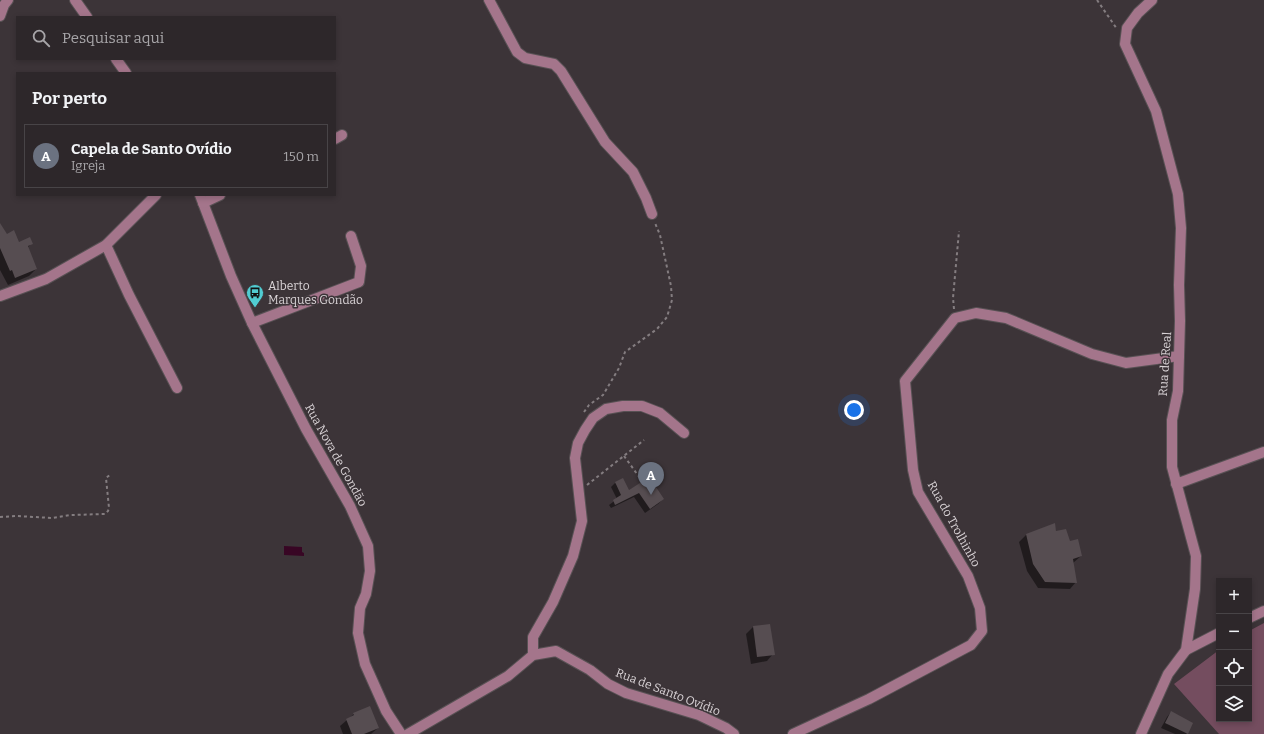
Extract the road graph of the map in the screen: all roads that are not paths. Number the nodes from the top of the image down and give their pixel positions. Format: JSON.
{"nodes":[{"id":1,"x":8,"y":0,"type":"edge"},
{"id":2,"x":75,"y":0,"type":"edge"},
{"id":3,"x":489,"y":0,"type":"edge"},
{"id":4,"x":1152,"y":0,"type":"edge"},
{"id":5,"x":0,"y":16,"type":"edge"},
{"id":6,"x":86,"y":16,"type":"edge"},
{"id":7,"x":117,"y":60,"type":"edge"},
{"id":8,"x":125,"y":72,"type":"edge"},
{"id":9,"x":155,"y":196,"type":"edge"},
{"id":10,"x":215,"y":196,"type":"edge"},
{"id":11,"x":201,"y":199,"type":"edge"},
{"id":12,"x":652,"y":214,"type":"road end"},
{"id":13,"x":351,"y":236,"type":"dead end"},
{"id":14,"x":106,"y":245,"type":"junction"},
{"id":15,"x":0,"y":296,"type":"edge"},
{"id":16,"x":252,"y":323,"type":"junction"},
{"id":17,"x":1179,"y":356,"type":"junction"},
{"id":18,"x":177,"y":388,"type":"dead end"},
{"id":19,"x":684,"y":433,"type":"dead end"},
{"id":20,"x":1264,"y":452,"type":"edge"},
{"id":21,"x":1176,"y":484,"type":"junction"},
{"id":22,"x":1264,"y":611,"type":"edge"},
{"id":23,"x":1252,"y":617,"type":"edge"},
{"id":24,"x":1216,"y":635,"type":"edge"},
{"id":25,"x":1186,"y":650,"type":"junction"},
{"id":26,"x":533,"y":656,"type":"junction"},
{"id":27,"x":401,"y":734,"type":"edge"},
{"id":28,"x":408,"y":734,"type":"edge"},
{"id":29,"x":734,"y":734,"type":"edge"},
{"id":30,"x":793,"y":734,"type":"edge"},
{"id":31,"x":1141,"y":734,"type":"edge"}],
"edges":[{"from":1,"to":5,"type":"street"},
{"from":2,"to":6,"type":"street"},
{"from":3,"to":12,"type":"street"},
{"from":4,"to":17,"type":"street","name":"Rua de Real"},
{"from":7,"to":8,"type":"street"},
{"from":9,"to":14,"type":"street"},
{"from":10,"to":11,"type":"street"},
{"from":11,"to":16,"type":"street","name":"Rua Nova de Gondão"},
{"from":13,"to":16,"type":"street"},
{"from":14,"to":15,"type":"street"},
{"from":14,"to":18,"type":"street"},
{"from":16,"to":27,"type":"street","name":"Rua Nova de Gondão"},
{"from":17,"to":21,"type":"street","name":"Rua de Real"},
{"from":17,"to":30,"type":"street","name":"Rua do Trolhinho"},
{"from":19,"to":26,"type":"street"},
{"from":20,"to":21,"type":"street"},
{"from":21,"to":25,"type":"street","name":"Rua de Real"},
{"from":22,"to":23,"type":"street"},
{"from":24,"to":25,"type":"street"},
{"from":25,"to":31,"type":"street","name":"Rua de Real"},
{"from":26,"to":28,"type":"street","name":"Rua de Santo Ovídio"},
{"from":26,"to":29,"type":"street","name":"Rua de Santo Ovídio"}]}
